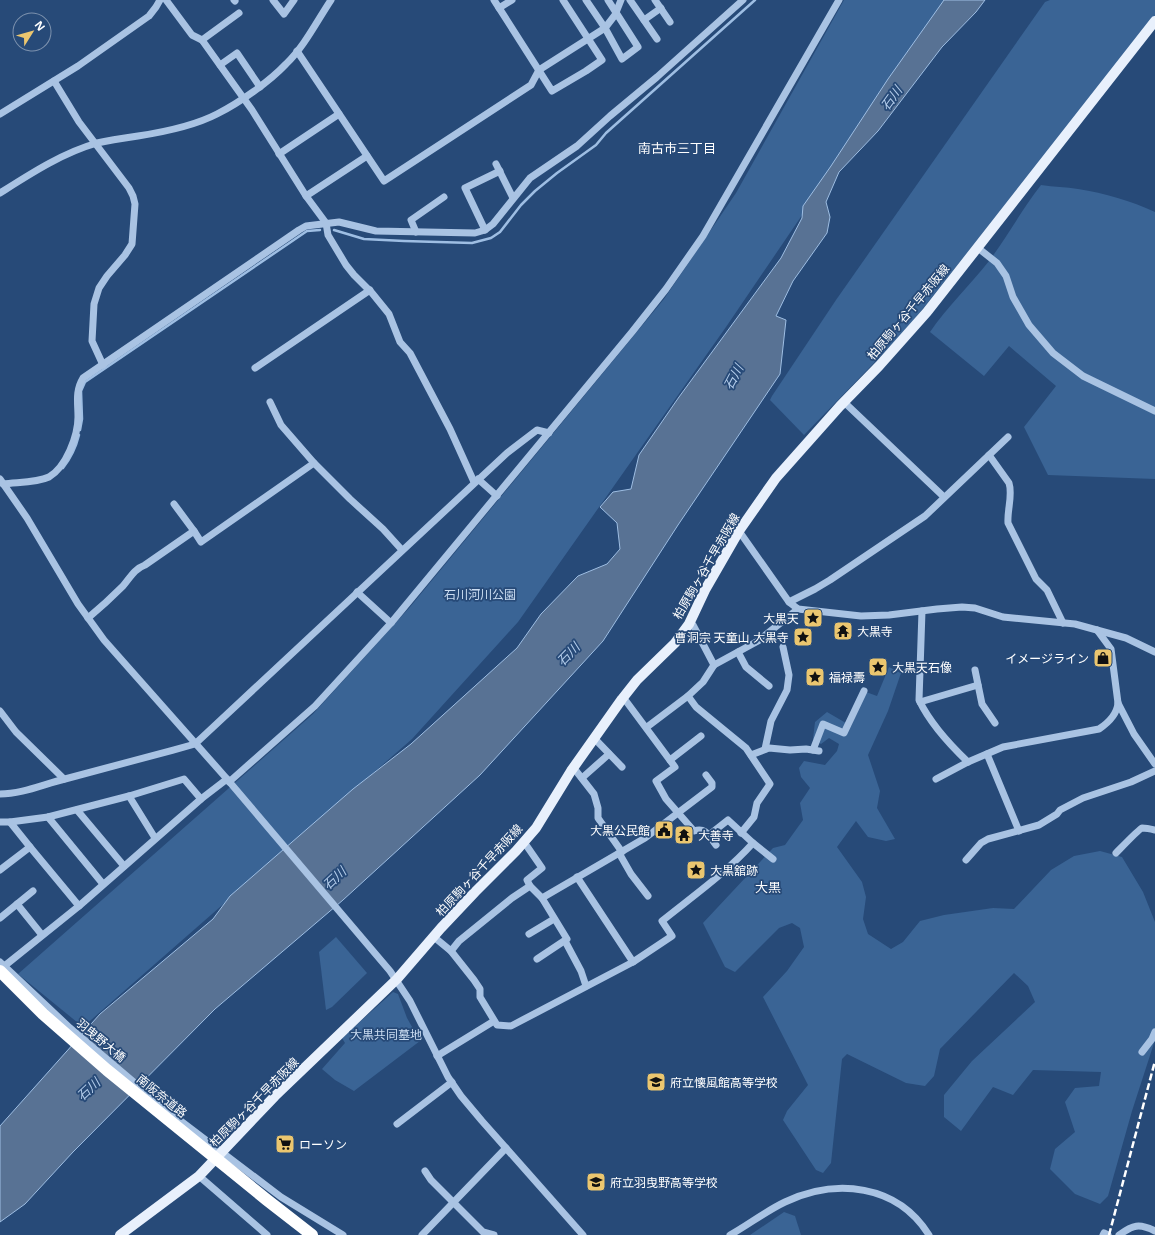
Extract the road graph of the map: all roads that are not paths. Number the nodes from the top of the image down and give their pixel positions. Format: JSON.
{"nodes":[{"id":1,"x":160,"y":0,"type":"edge"},
{"id":2,"x":166,"y":0,"type":"edge"},
{"id":3,"x":273,"y":0,"type":"edge"},
{"id":4,"x":294,"y":0,"type":"edge"},
{"id":5,"x":331,"y":0,"type":"edge"},
{"id":6,"x":494,"y":0,"type":"edge"},
{"id":7,"x":512,"y":0,"type":"edge"},
{"id":8,"x":563,"y":0,"type":"edge"},
{"id":9,"x":586,"y":0,"type":"edge"},
{"id":10,"x":608,"y":0,"type":"edge"},
{"id":11,"x":621,"y":0,"type":"edge"},
{"id":12,"x":630,"y":0,"type":"edge"},
{"id":13,"x":655,"y":0,"type":"edge"},
{"id":14,"x":743,"y":0,"type":"edge"},
{"id":15,"x":839,"y":0,"type":"edge"},
{"id":16,"x":499,"y":8,"type":"junction"},
{"id":17,"x":661,"y":8,"type":"junction"},
{"id":18,"x":240,"y":13,"type":"dead end"},
{"id":19,"x":616,"y":13,"type":"junction"},
{"id":20,"x":644,"y":20,"type":"junction"},
{"id":21,"x":1155,"y":21,"type":"edge"},
{"id":22,"x":670,"y":22,"type":"dead end"},
{"id":23,"x":605,"y":28,"type":"junction"},
{"id":24,"x":588,"y":39,"type":"junction"},
{"id":25,"x":658,"y":39,"type":"dead end"},
{"id":26,"x":202,"y":40,"type":"junction"},
{"id":27,"x":297,"y":51,"type":"junction"},
{"id":28,"x":220,"y":65,"type":"junction"},
{"id":29,"x":539,"y":70,"type":"junction"},
{"id":30,"x":54,"y":81,"type":"junction"},
{"id":31,"x":260,"y":86,"type":"junction"},
{"id":32,"x":243,"y":98,"type":"junction"},
{"id":33,"x":0,"y":114,"type":"edge"},
{"id":34,"x":339,"y":114,"type":"junction"},
{"id":35,"x":95,"y":144,"type":"junction"},
{"id":36,"x":279,"y":154,"type":"junction"},
{"id":37,"x":367,"y":156,"type":"junction"},
{"id":38,"x":496,"y":164,"type":"dead end"},
{"id":39,"x":500,"y":171,"type":"junction"},
{"id":40,"x":0,"y":194,"type":"edge"},
{"id":41,"x":306,"y":196,"type":"junction"},
{"id":42,"x":444,"y":197,"type":"dead end"},
{"id":43,"x":513,"y":198,"type":"junction"},
{"id":44,"x":326,"y":223,"type":"junction"},
{"id":45,"x":485,"y":230,"type":"junction"},
{"id":46,"x":416,"y":232,"type":"junction"},
{"id":47,"x":978,"y":248,"type":"junction"},
{"id":48,"x":370,"y":290,"type":"junction"},
{"id":49,"x":103,"y":365,"type":"junction"},
{"id":50,"x":255,"y":368,"type":"dead end"},
{"id":51,"x":270,"y":402,"type":"dead end"},
{"id":52,"x":844,"y":402,"type":"junction"},
{"id":53,"x":1155,"y":411,"type":"edge"},
{"id":54,"x":549,"y":433,"type":"junction"},
{"id":55,"x":1008,"y":437,"type":"dead end"},
{"id":56,"x":989,"y":455,"type":"junction"},
{"id":57,"x":314,"y":463,"type":"junction"},
{"id":58,"x":476,"y":481,"type":"junction"},
{"id":59,"x":2,"y":482,"type":"edge"},
{"id":60,"x":497,"y":496,"type":"junction"},
{"id":61,"x":944,"y":497,"type":"junction"},
{"id":62,"x":174,"y":504,"type":"dead end"},
{"id":63,"x":194,"y":531,"type":"junction"},
{"id":64,"x":739,"y":531,"type":"junction"},
{"id":65,"x":402,"y":550,"type":"junction"},
{"id":66,"x":357,"y":592,"type":"junction"},
{"id":67,"x":789,"y":602,"type":"junction"},
{"id":68,"x":798,"y":609,"type":"junction"},
{"id":69,"x":922,"y":611,"type":"junction"},
{"id":70,"x":88,"y":618,"type":"junction"},
{"id":71,"x":391,"y":623,"type":"junction"},
{"id":72,"x":1064,"y":623,"type":"junction"},
{"id":73,"x":689,"y":624,"type":"junction"},
{"id":74,"x":1096,"y":630,"type":"junction"},
{"id":75,"x":783,"y":647,"type":"dead end"},
{"id":76,"x":738,"y":652,"type":"junction"},
{"id":77,"x":1155,"y":652,"type":"edge"},
{"id":78,"x":714,"y":665,"type":"junction"},
{"id":79,"x":975,"y":670,"type":"dead end"},
{"id":80,"x":978,"y":685,"type":"junction"},
{"id":81,"x":770,"y":686,"type":"dead end"},
{"id":82,"x":864,"y":691,"type":"dead end"},
{"id":83,"x":688,"y":696,"type":"junction"},
{"id":84,"x":623,"y":697,"type":"junction"},
{"id":85,"x":920,"y":702,"type":"junction"},
{"id":86,"x":1118,"y":703,"type":"junction"},
{"id":87,"x":0,"y":711,"type":"edge"},
{"id":88,"x":995,"y":723,"type":"dead end"},
{"id":89,"x":647,"y":727,"type":"junction"},
{"id":90,"x":701,"y":736,"type":"dead end"},
{"id":91,"x":594,"y":738,"type":"junction"},
{"id":92,"x":195,"y":744,"type":"junction"},
{"id":93,"x":765,"y":749,"type":"junction"},
{"id":94,"x":609,"y":754,"type":"junction"},
{"id":95,"x":987,"y":754,"type":"junction"},
{"id":96,"x":751,"y":755,"type":"junction"},
{"id":97,"x":670,"y":760,"type":"junction"},
{"id":98,"x":968,"y":762,"type":"junction"},
{"id":99,"x":1155,"y":764,"type":"edge"},
{"id":100,"x":622,"y":767,"type":"dead end"},
{"id":101,"x":573,"y":768,"type":"junction"},
{"id":102,"x":1155,"y":771,"type":"edge"},
{"id":103,"x":706,"y":775,"type":"dead end"},
{"id":104,"x":582,"y":778,"type":"junction"},
{"id":105,"x":64,"y":779,"type":"junction"},
{"id":106,"x":936,"y":779,"type":"dead end"},
{"id":107,"x":230,"y":783,"type":"junction"},
{"id":108,"x":0,"y":794,"type":"edge"},
{"id":109,"x":129,"y":796,"type":"junction"},
{"id":110,"x":201,"y":799,"type":"junction"},
{"id":111,"x":77,"y":810,"type":"junction"},
{"id":112,"x":678,"y":813,"type":"junction"},
{"id":113,"x":48,"y":817,"type":"junction"},
{"id":114,"x":0,"y":822,"type":"edge"},
{"id":115,"x":10,"y":822,"type":"junction"},
{"id":116,"x":1155,"y":830,"type":"edge"},
{"id":117,"x":1019,"y":831,"type":"junction"},
{"id":118,"x":742,"y":832,"type":"junction"},
{"id":119,"x":708,"y":835,"type":"junction"},
{"id":120,"x":155,"y":838,"type":"junction"},
{"id":121,"x":524,"y":842,"type":"junction"},
{"id":122,"x":752,"y":843,"type":"junction"},
{"id":123,"x":716,"y":845,"type":"dead end"},
{"id":124,"x":30,"y":846,"type":"junction"},
{"id":125,"x":621,"y":852,"type":"junction"},
{"id":126,"x":1116,"y":853,"type":"dead end"},
{"id":127,"x":773,"y":859,"type":"dead end"},
{"id":128,"x":966,"y":860,"type":"dead end"},
{"id":129,"x":124,"y":866,"type":"junction"},
{"id":130,"x":0,"y":870,"type":"edge"},
{"id":131,"x":577,"y":877,"type":"junction"},
{"id":132,"x":103,"y":884,"type":"junction"},
{"id":133,"x":530,"y":886,"type":"junction"},
{"id":134,"x":33,"y":891,"type":"dead end"},
{"id":135,"x":648,"y":896,"type":"dead end"},
{"id":136,"x":542,"y":898,"type":"junction"},
{"id":137,"x":17,"y":904,"type":"junction"},
{"id":138,"x":79,"y":906,"type":"junction"},
{"id":139,"x":0,"y":918,"type":"edge"},
{"id":140,"x":554,"y":919,"type":"junction"},
{"id":141,"x":528,"y":934,"type":"dead end"},
{"id":142,"x":42,"y":936,"type":"junction"},
{"id":143,"x":434,"y":936,"type":"junction"},
{"id":144,"x":565,"y":941,"type":"junction"},
{"id":145,"x":451,"y":951,"type":"junction"},
{"id":146,"x":537,"y":959,"type":"dead end"},
{"id":147,"x":633,"y":962,"type":"junction"},
{"id":148,"x":1,"y":966,"type":"edge"},
{"id":149,"x":394,"y":975,"type":"junction"},
{"id":150,"x":0,"y":979,"type":"edge"},
{"id":151,"x":586,"y":986,"type":"junction"},
{"id":152,"x":494,"y":1021,"type":"junction"},
{"id":153,"x":1155,"y":1032,"type":"edge"},
{"id":154,"x":1142,"y":1052,"type":"dead end"},
{"id":155,"x":437,"y":1056,"type":"junction"},
{"id":156,"x":452,"y":1082,"type":"junction"},
{"id":157,"x":396,"y":1124,"type":"dead end"},
{"id":158,"x":506,"y":1148,"type":"junction"},
{"id":159,"x":222,"y":1152,"type":"junction"},
{"id":160,"x":425,"y":1171,"type":"dead end"},
{"id":161,"x":199,"y":1176,"type":"junction"},
{"id":162,"x":452,"y":1203,"type":"junction"},
{"id":163,"x":1155,"y":1231,"type":"edge"},
{"id":164,"x":120,"y":1235,"type":"edge"},
{"id":165,"x":267,"y":1235,"type":"edge"},
{"id":166,"x":301,"y":1235,"type":"edge"},
{"id":167,"x":312,"y":1235,"type":"edge"},
{"id":168,"x":344,"y":1235,"type":"edge"},
{"id":169,"x":422,"y":1235,"type":"edge"},
{"id":170,"x":494,"y":1235,"type":"edge"},
{"id":171,"x":583,"y":1235,"type":"edge"},
{"id":172,"x":730,"y":1235,"type":"edge"},
{"id":173,"x":929,"y":1235,"type":"edge"},
{"id":174,"x":1103,"y":1235,"type":"edge"},
{"id":175,"x":1108,"y":1235,"type":"edge"},
{"id":176,"x":1119,"y":1235,"type":"edge"}],
"edges":[{"from":1,"to":30,"type":"street"},
{"from":2,"to":26,"type":"street"},
{"from":3,"to":4,"type":"street"},
{"from":5,"to":27,"type":"street"},
{"from":6,"to":16,"type":"street"},
{"from":7,"to":16,"type":"street"},
{"from":8,"to":24,"type":"street"},
{"from":9,"to":23,"type":"street"},
{"from":10,"to":19,"type":"street"},
{"from":11,"to":19,"type":"street"},
{"from":12,"to":20,"type":"street"},
{"from":13,"to":17,"type":"street"},
{"from":14,"to":43,"type":"street"},
{"from":15,"to":54,"type":"street"},
{"from":16,"to":29,"type":"street"},
{"from":17,"to":20,"type":"street"},
{"from":17,"to":22,"type":"street"},
{"from":18,"to":26,"type":"street"},
{"from":19,"to":23,"type":"street"},
{"from":19,"to":23,"type":"street"},
{"from":20,"to":25,"type":"street"},
{"from":21,"to":47,"type":"main road","name":"柏原駒ヶ谷千早赤阪線"},
{"from":23,"to":24,"type":"street"},
{"from":24,"to":29,"type":"street"},
{"from":24,"to":29,"type":"street"},
{"from":26,"to":28,"type":"street"},
{"from":27,"to":31,"type":"street"},
{"from":27,"to":34,"type":"street"},
{"from":28,"to":31,"type":"street"},
{"from":28,"to":32,"type":"street"},
{"from":29,"to":37,"type":"street"},
{"from":30,"to":33,"type":"street"},
{"from":30,"to":35,"type":"street"},
{"from":31,"to":32,"type":"street"},
{"from":32,"to":35,"type":"street"},
{"from":32,"to":36,"type":"street"},
{"from":34,"to":36,"type":"street"},
{"from":34,"to":37,"type":"street"},
{"from":35,"to":40,"type":"street"},
{"from":35,"to":49,"type":"street"},
{"from":36,"to":41,"type":"street"},
{"from":37,"to":41,"type":"street"},
{"from":38,"to":39,"type":"street"},
{"from":39,"to":43,"type":"street"},
{"from":39,"to":45,"type":"street"},
{"from":41,"to":44,"type":"street"},
{"from":42,"to":46,"type":"street"},
{"from":43,"to":45,"type":"street"},
{"from":44,"to":46,"type":"street"},
{"from":44,"to":48,"type":"street"},
{"from":44,"to":49,"type":"street"},
{"from":45,"to":46,"type":"street"},
{"from":47,"to":52,"type":"main road","name":"柏原駒ヶ谷千早赤阪線"},
{"from":47,"to":53,"type":"street"},
{"from":48,"to":50,"type":"street"},
{"from":48,"to":58,"type":"street"},
{"from":49,"to":59,"type":"street"},
{"from":51,"to":57,"type":"street"},
{"from":52,"to":61,"type":"street"},
{"from":52,"to":64,"type":"main road","name":"柏原駒ヶ谷千早赤阪線"},
{"from":54,"to":58,"type":"street"},
{"from":54,"to":60,"type":"street"},
{"from":55,"to":56,"type":"street"},
{"from":56,"to":61,"type":"street"},
{"from":56,"to":72,"type":"street"},
{"from":57,"to":63,"type":"street"},
{"from":57,"to":65,"type":"street"},
{"from":58,"to":60,"type":"street"},
{"from":58,"to":65,"type":"street"},
{"from":59,"to":70,"type":"street"},
{"from":60,"to":71,"type":"street"},
{"from":61,"to":67,"type":"street"},
{"from":62,"to":63,"type":"street"},
{"from":63,"to":70,"type":"street"},
{"from":64,"to":67,"type":"street"},
{"from":64,"to":73,"type":"main road","name":"柏原駒ヶ谷千早赤阪線"},
{"from":65,"to":66,"type":"street"},
{"from":66,"to":71,"type":"street"},
{"from":66,"to":92,"type":"street"},
{"from":67,"to":68,"type":"street"},
{"from":68,"to":69,"type":"street"},
{"from":68,"to":76,"type":"street"},
{"from":69,"to":72,"type":"street"},
{"from":69,"to":85,"type":"street"},
{"from":70,"to":92,"type":"street"},
{"from":71,"to":107,"type":"street"},
{"from":72,"to":74,"type":"street"},
{"from":73,"to":78,"type":"street"},
{"from":73,"to":84,"type":"main road","name":"柏原駒ヶ谷千早赤阪線"},
{"from":74,"to":77,"type":"street"},
{"from":74,"to":86,"type":"street"},
{"from":75,"to":93,"type":"street"},
{"from":76,"to":78,"type":"street"},
{"from":76,"to":81,"type":"street"},
{"from":78,"to":83,"type":"street"},
{"from":79,"to":80,"type":"street"},
{"from":80,"to":85,"type":"street"},
{"from":80,"to":88,"type":"street"},
{"from":82,"to":93,"type":"street"},
{"from":83,"to":89,"type":"street"},
{"from":83,"to":96,"type":"street"},
{"from":84,"to":89,"type":"street"},
{"from":84,"to":91,"type":"main road","name":"柏原駒ヶ谷千早赤阪線"},
{"from":85,"to":98,"type":"street"},
{"from":86,"to":95,"type":"street"},
{"from":86,"to":99,"type":"street"},
{"from":87,"to":105,"type":"street"},
{"from":89,"to":97,"type":"street"},
{"from":90,"to":97,"type":"street"},
{"from":91,"to":94,"type":"street"},
{"from":91,"to":101,"type":"main road","name":"柏原駒ヶ谷千早赤阪線"},
{"from":92,"to":105,"type":"street"},
{"from":92,"to":107,"type":"street"},
{"from":93,"to":96,"type":"street"},
{"from":94,"to":100,"type":"street"},
{"from":94,"to":104,"type":"street"},
{"from":95,"to":98,"type":"street"},
{"from":95,"to":117,"type":"street"},
{"from":96,"to":118,"type":"street"},
{"from":97,"to":112,"type":"street"},
{"from":98,"to":106,"type":"street"},
{"from":101,"to":104,"type":"street"},
{"from":101,"to":121,"type":"main road","name":"柏原駒ヶ谷千早赤阪線"},
{"from":102,"to":117,"type":"street"},
{"from":103,"to":112,"type":"street"},
{"from":104,"to":125,"type":"street"},
{"from":105,"to":108,"type":"street"},
{"from":107,"to":110,"type":"street"},
{"from":107,"to":149,"type":"street"},
{"from":109,"to":110,"type":"street"},
{"from":109,"to":111,"type":"street"},
{"from":109,"to":120,"type":"street"},
{"from":110,"to":120,"type":"street"},
{"from":111,"to":113,"type":"street"},
{"from":111,"to":129,"type":"street"},
{"from":112,"to":119,"type":"street"},
{"from":112,"to":125,"type":"street"},
{"from":113,"to":115,"type":"street"},
{"from":113,"to":132,"type":"street"},
{"from":114,"to":115,"type":"street"},
{"from":115,"to":124,"type":"street"},
{"from":116,"to":126,"type":"street"},
{"from":117,"to":128,"type":"street"},
{"from":118,"to":119,"type":"street"},
{"from":118,"to":122,"type":"street"},
{"from":119,"to":123,"type":"street"},
{"from":120,"to":129,"type":"street"},
{"from":121,"to":133,"type":"street"},
{"from":121,"to":143,"type":"main road","name":"柏原駒ヶ谷千早赤阪線"},
{"from":122,"to":127,"type":"street"},
{"from":122,"to":147,"type":"street"},
{"from":124,"to":130,"type":"street"},
{"from":124,"to":138,"type":"street"},
{"from":125,"to":131,"type":"street"},
{"from":125,"to":135,"type":"street"},
{"from":129,"to":132,"type":"street"},
{"from":131,"to":136,"type":"street"},
{"from":131,"to":147,"type":"street"},
{"from":132,"to":138,"type":"street"},
{"from":133,"to":136,"type":"street"},
{"from":133,"to":145,"type":"street"},
{"from":134,"to":137,"type":"street"},
{"from":136,"to":140,"type":"street"},
{"from":137,"to":139,"type":"street"},
{"from":137,"to":142,"type":"street"},
{"from":138,"to":142,"type":"street"},
{"from":140,"to":141,"type":"street"},
{"from":140,"to":144,"type":"street"},
{"from":142,"to":148,"type":"street"},
{"from":143,"to":145,"type":"street"},
{"from":143,"to":149,"type":"main road","name":"柏原駒ヶ谷千早赤阪線"},
{"from":144,"to":146,"type":"street"},
{"from":144,"to":151,"type":"street"},
{"from":145,"to":152,"type":"street"},
{"from":147,"to":151,"type":"street"},
{"from":148,"to":159,"type":"street","name":"羽曳野大橋"},
{"from":148,"to":167,"type":"highway","name":"南阪奈道路","bridge":true},
{"from":149,"to":155,"type":"street"},
{"from":149,"to":159,"type":"main road","name":"柏原駒ヶ谷千早赤阪線"},
{"from":150,"to":166,"type":"highway","name":"南阪奈道路"},
{"from":151,"to":152,"type":"street"},
{"from":152,"to":155,"type":"street"},
{"from":153,"to":154,"type":"street"},
{"from":155,"to":156,"type":"street"},
{"from":156,"to":157,"type":"street"},
{"from":156,"to":158,"type":"street"},
{"from":158,"to":162,"type":"street"},
{"from":158,"to":171,"type":"street"},
{"from":159,"to":161,"type":"main road","name":"柏原駒ヶ谷千早赤阪線"},
{"from":159,"to":168,"type":"street","name":"羽曳野大橋"},
{"from":160,"to":162,"type":"street"},
{"from":161,"to":164,"type":"main road","name":"柏原駒ヶ谷千早赤阪線"},
{"from":161,"to":165,"type":"street"},
{"from":162,"to":169,"type":"street"},
{"from":162,"to":170,"type":"street"},
{"from":163,"to":176,"type":"street"},
{"from":172,"to":173,"type":"street"},
{"from":174,"to":175,"type":"street"}]}
